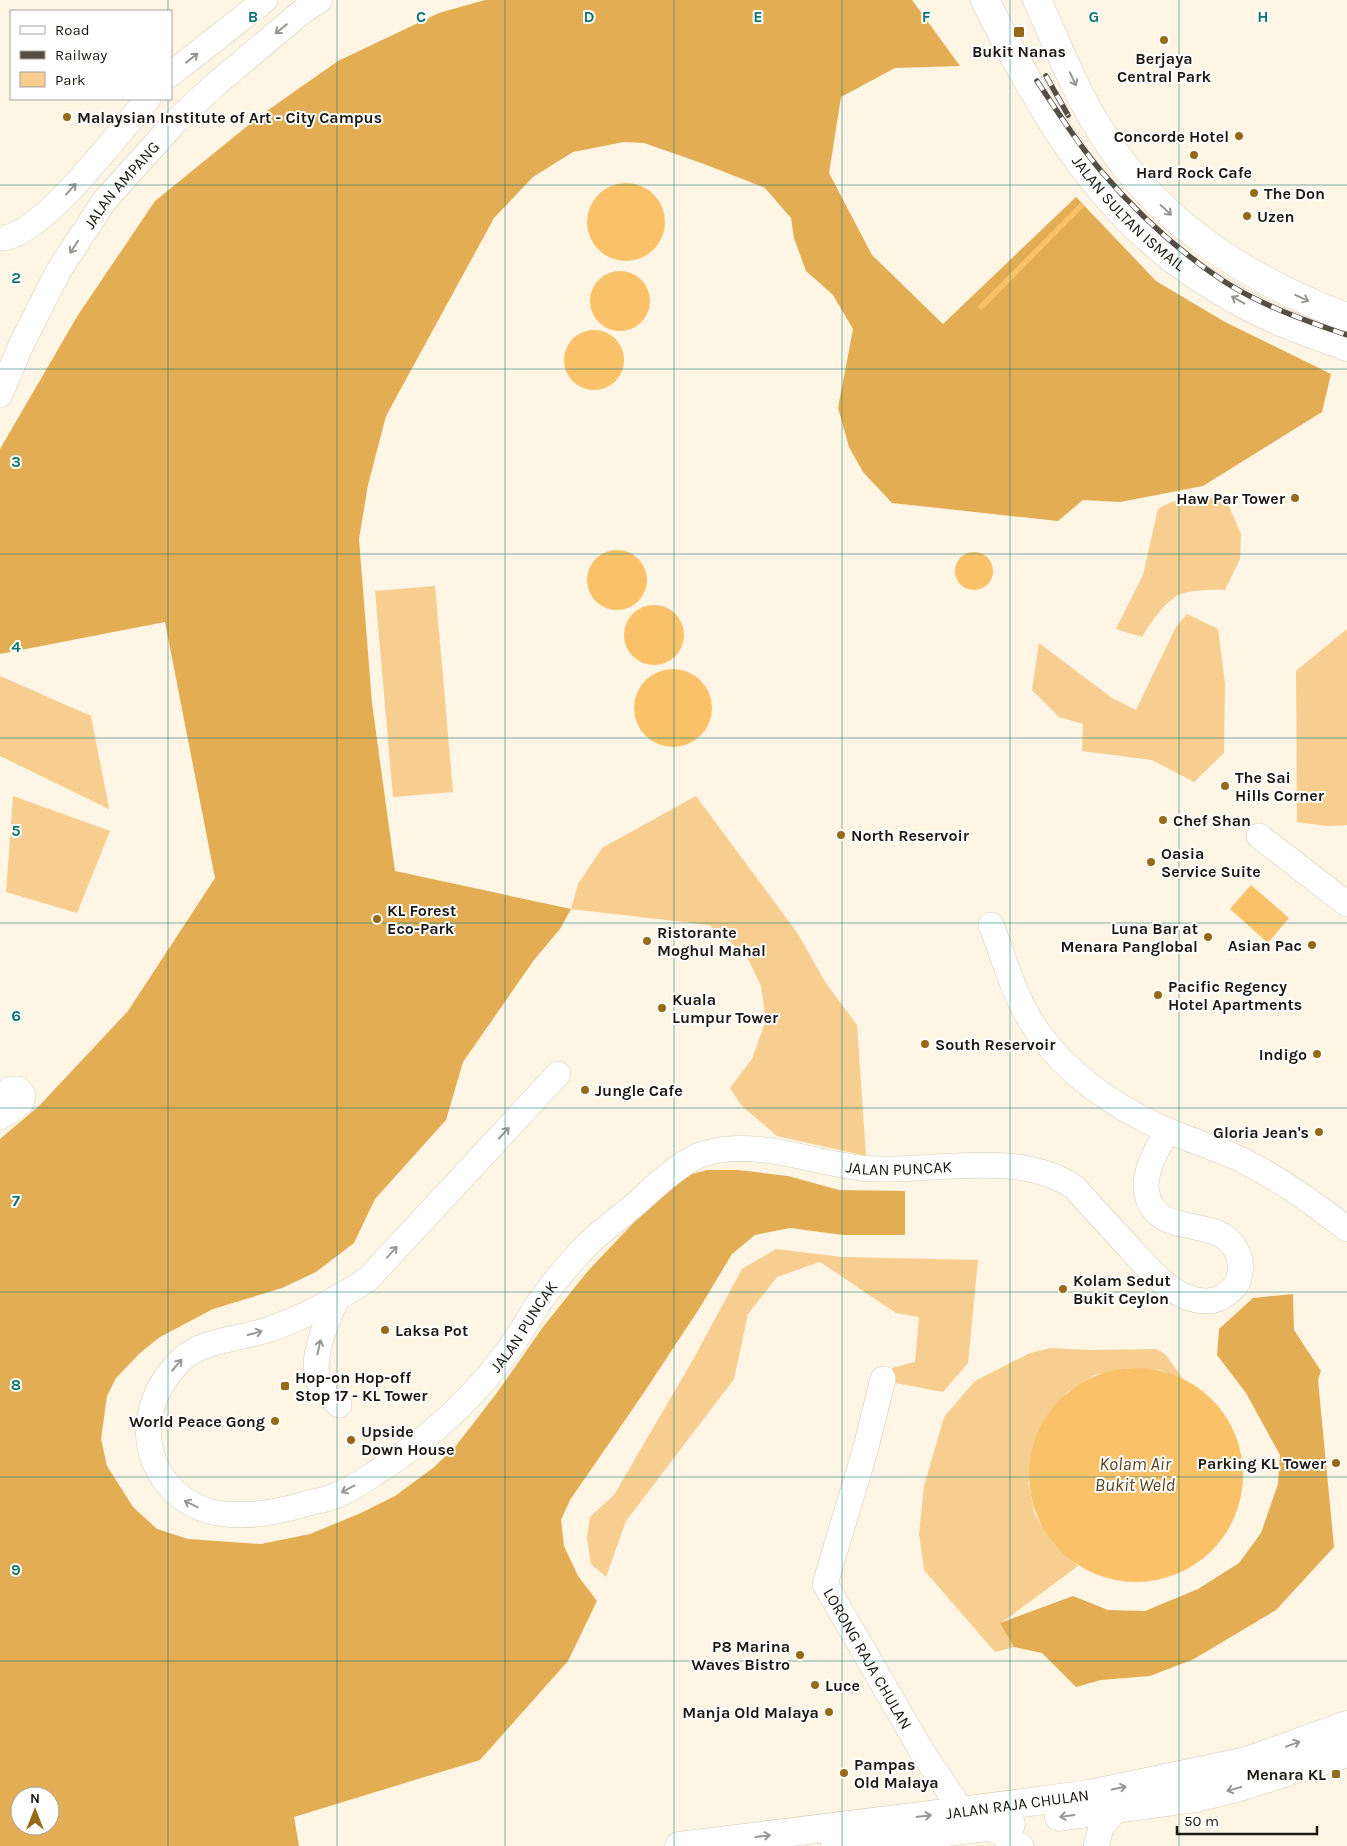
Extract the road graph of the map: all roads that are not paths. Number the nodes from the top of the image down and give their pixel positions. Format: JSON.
{"nodes":[{"id":1,"x":265,"y":0,"type":"edge"},
{"id":2,"x":320,"y":0,"type":"edge"},
{"id":3,"x":985,"y":0,"type":"edge"},
{"id":4,"x":1037,"y":0,"type":"edge"},
{"id":5,"x":172,"y":73,"type":"edge"},
{"id":6,"x":147,"y":100,"type":"edge"},
{"id":7,"x":0,"y":238,"type":"edge"},
{"id":8,"x":1347,"y":317,"type":"edge"},
{"id":9,"x":1347,"y":347,"type":"edge"},
{"id":10,"x":0,"y":395,"type":"edge"},
{"id":11,"x":1259,"y":836,"type":"dead end"},
{"id":12,"x":1347,"y":904,"type":"edge"},
{"id":13,"x":991,"y":925,"type":"dead end"},
{"id":14,"x":558,"y":1074,"type":"dead end"},
{"id":15,"x":0,"y":1100,"type":"edge"},
{"id":16,"x":0,"y":1117,"type":"edge"},
{"id":17,"x":1167,"y":1130,"type":"junction"},
{"id":18,"x":1347,"y":1229,"type":"edge"},
{"id":19,"x":336,"y":1299,"type":"junction"},
{"id":20,"x":883,"y":1379,"type":"dead end"},
{"id":21,"x":339,"y":1405,"type":"dead end"},
{"id":22,"x":1347,"y":1725,"type":"edge"},
{"id":23,"x":1347,"y":1753,"type":"edge"},
{"id":24,"x":1116,"y":1809,"type":"junction"},
{"id":25,"x":962,"y":1811,"type":"junction"},
{"id":26,"x":990,"y":1827,"type":"junction"},
{"id":27,"x":680,"y":1846,"type":"edge"},
{"id":28,"x":836,"y":1846,"type":"edge"},
{"id":29,"x":1021,"y":1846,"type":"edge"},
{"id":30,"x":1096,"y":1846,"type":"edge"}],
"edges":[{"from":5,"to":1,"type":"street","one_way":true},
{"from":2,"to":10,"type":"street","name":"JALAN AMPANG","one_way":true},
{"from":9,"to":3,"type":"main road","name":"JALAN SULTAN ISMAIL","one_way":true},
{"from":4,"to":8,"type":"main road","name":"JALAN SULTAN ISMAIL","one_way":true},
{"from":7,"to":6,"type":"street","one_way":true},
{"from":11,"to":12,"type":"street"},
{"from":13,"to":17,"type":"street"},
{"from":19,"to":14,"type":"street","name":"JALAN PUNCAK","one_way":true},
{"from":15,"to":16,"type":"street"},
{"from":17,"to":18,"type":"street"},
{"from":17,"to":19,"type":"street","name":"JALAN PUNCAK","one_way":true},
{"from":21,"to":19,"type":"street","one_way":true},
{"from":20,"to":25,"type":"street","name":"LORONG RAJA CHULAN"},
{"from":25,"to":22,"type":"main road","name":"JALAN RAJA CHULAN","one_way":true},
{"from":23,"to":24,"type":"main road","name":"JALAN RAJA CHULAN","one_way":true},
{"from":24,"to":26,"type":"main road","name":"JALAN RAJA CHULAN","one_way":true},
{"from":24,"to":30,"type":"street"},
{"from":27,"to":25,"type":"main road","name":"JALAN RAJA CHULAN","one_way":true},
{"from":26,"to":28,"type":"main road","name":"JALAN RAJA CHULAN"},
{"from":26,"to":29,"type":"street"}]}
